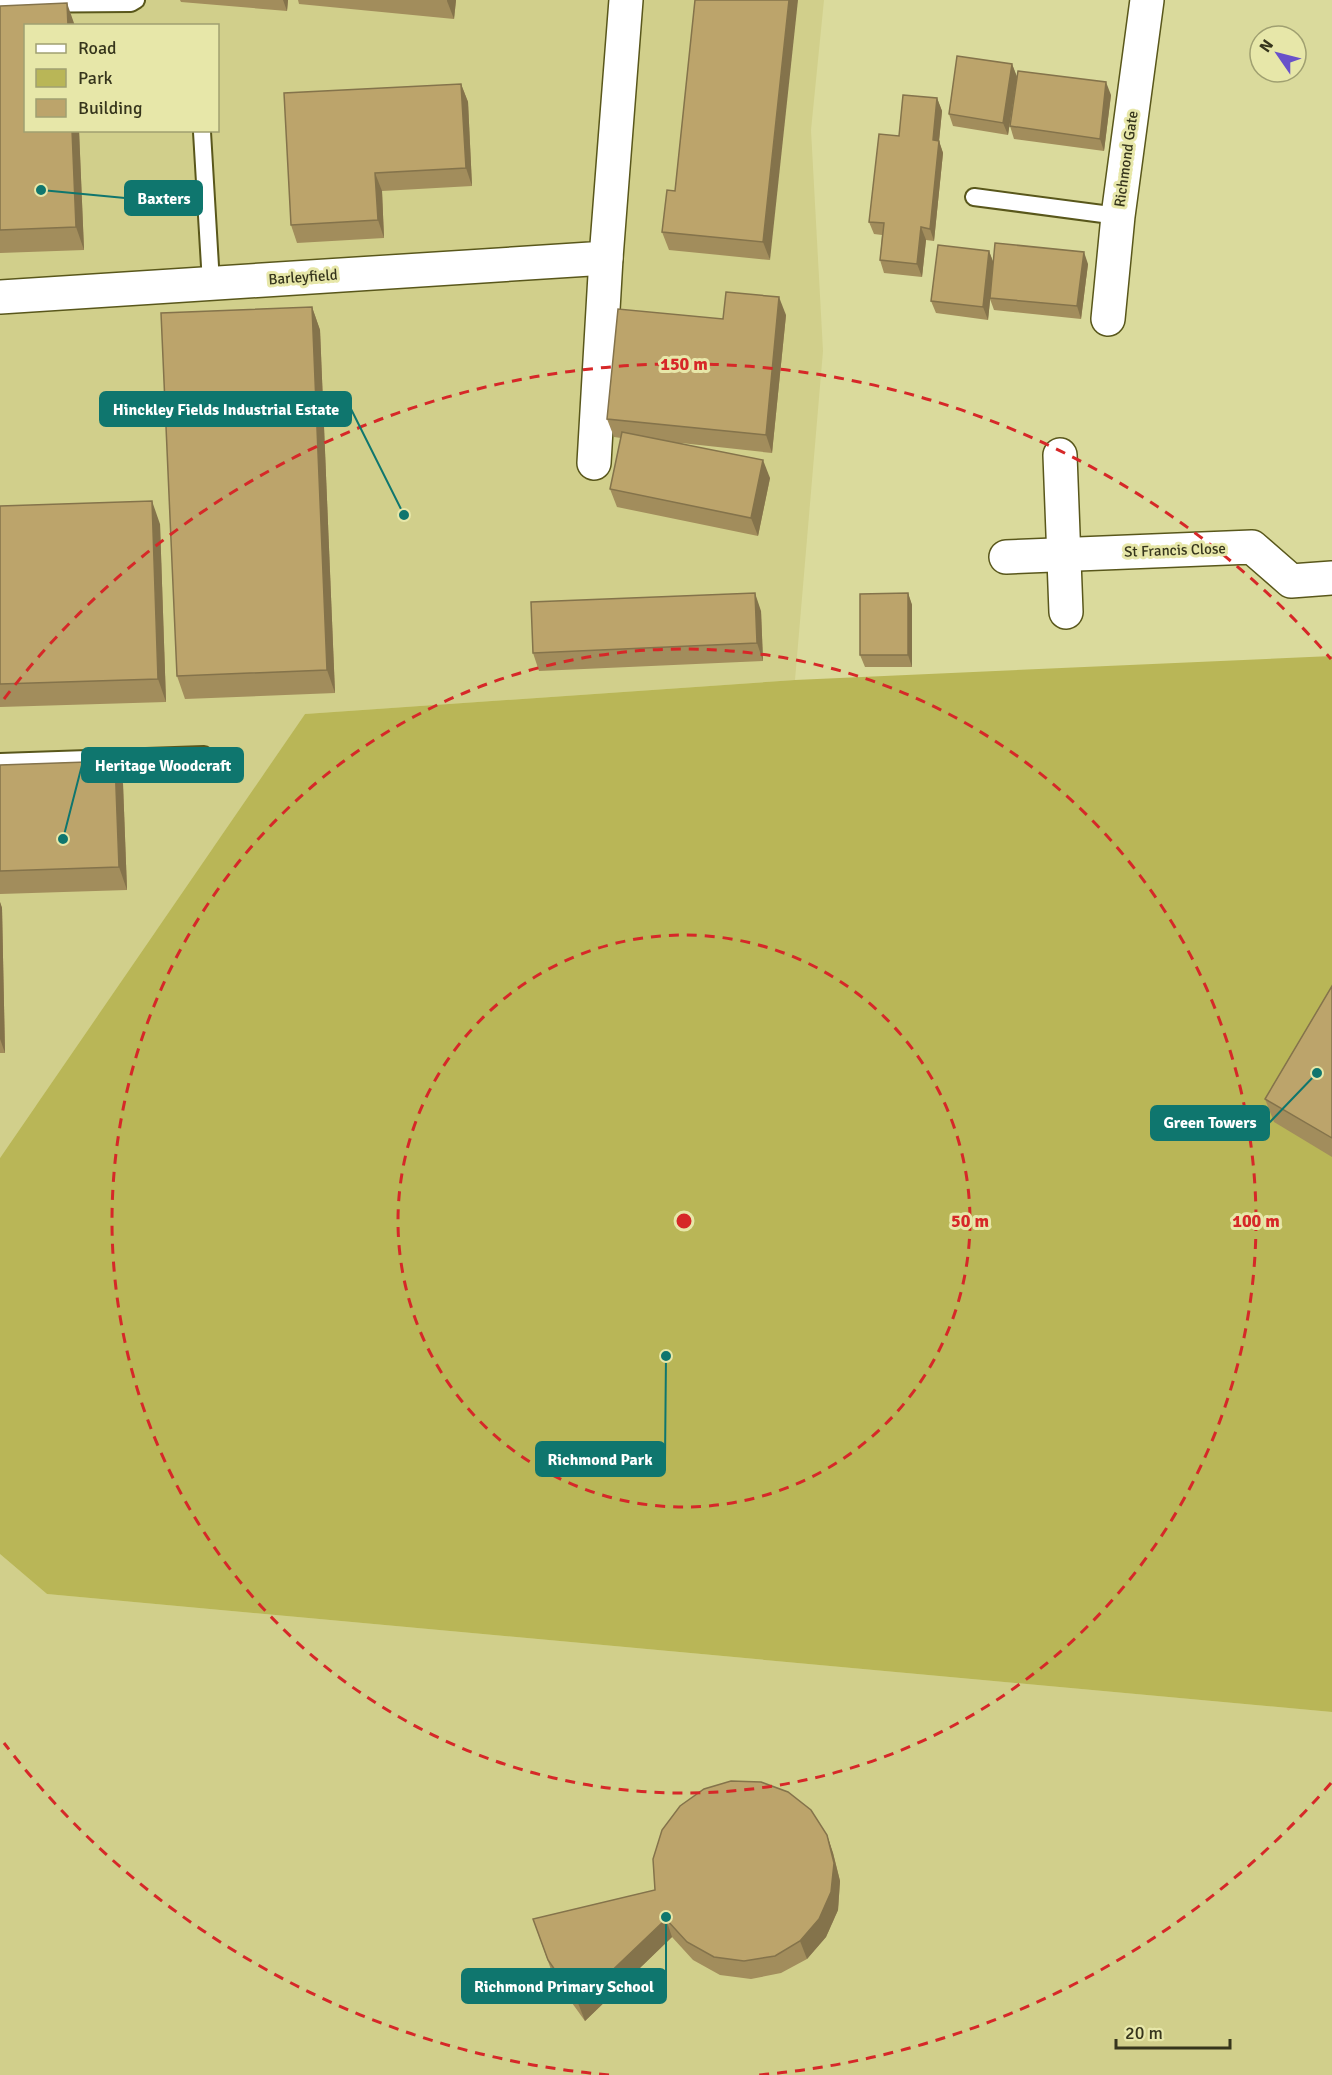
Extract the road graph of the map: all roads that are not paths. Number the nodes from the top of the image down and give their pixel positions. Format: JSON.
{"nodes":[{"id":1,"x":136,"y":0,"type":"edge"},
{"id":2,"x":626,"y":0,"type":"edge"},
{"id":3,"x":1147,"y":0,"type":"edge"},
{"id":4,"x":0,"y":4,"type":"edge"},
{"id":5,"x":202,"y":132,"type":"dead end"},
{"id":6,"x":974,"y":197,"type":"dead end"},
{"id":7,"x":1118,"y":216,"type":"junction"},
{"id":8,"x":606,"y":258,"type":"junction"},
{"id":9,"x":211,"y":283,"type":"junction"},
{"id":10,"x":0,"y":297,"type":"edge"},
{"id":11,"x":1108,"y":319,"type":"dead end"},
{"id":12,"x":1060,"y":455,"type":"dead end"},
{"id":13,"x":594,"y":463,"type":"dead end"},
{"id":14,"x":1064,"y":554,"type":"junction"},
{"id":15,"x":1006,"y":557,"type":"dead end"},
{"id":16,"x":1332,"y":578,"type":"edge"},
{"id":17,"x":1066,"y":612,"type":"dead end"},
{"id":18,"x":204,"y":756,"type":"dead end"},
{"id":19,"x":0,"y":762,"type":"edge"}],
"edges":[{"from":1,"to":4,"type":"lane"},
{"from":2,"to":8,"type":"street"},
{"from":3,"to":7,"type":"street","name":"Richmond Gate"},
{"from":5,"to":9,"type":"lane"},
{"from":6,"to":7,"type":"lane"},
{"from":7,"to":11,"type":"street","name":"Richmond Gate"},
{"from":8,"to":9,"type":"street","name":"Barleyfield"},
{"from":8,"to":13,"type":"street"},
{"from":9,"to":10,"type":"street","name":"Barleyfield"},
{"from":12,"to":14,"type":"street"},
{"from":14,"to":15,"type":"street","name":"St Francis Close"},
{"from":14,"to":16,"type":"street","name":"St Francis Close"},
{"from":14,"to":17,"type":"street"},
{"from":18,"to":19,"type":"lane"}]}
